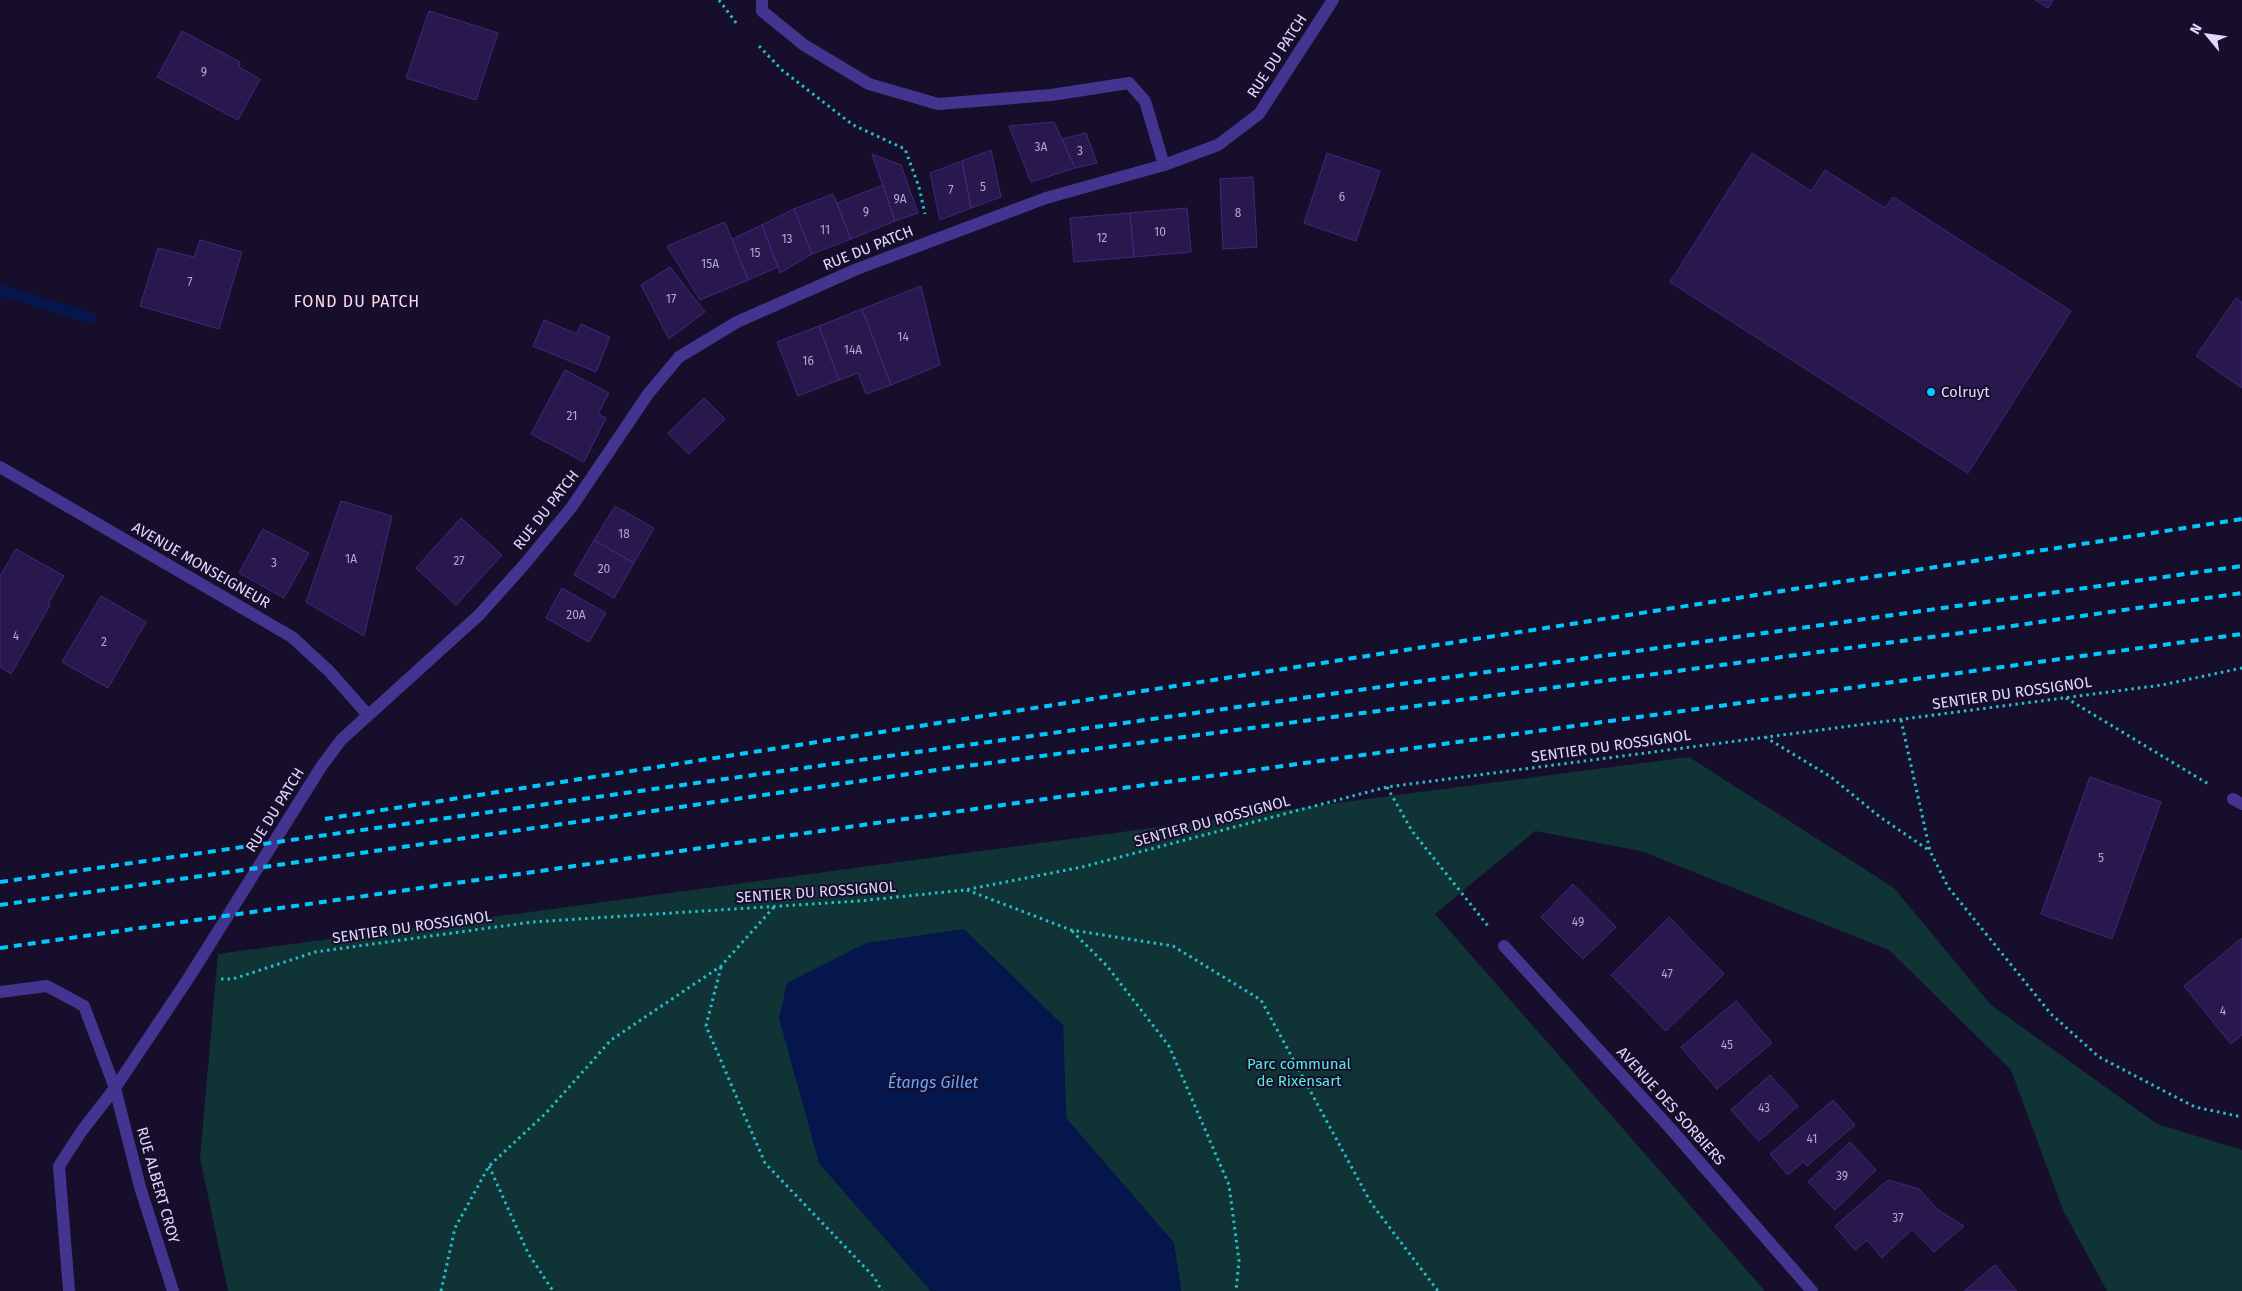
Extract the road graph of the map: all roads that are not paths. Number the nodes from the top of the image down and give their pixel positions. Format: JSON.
{"nodes":[{"id":1,"x":762,"y":0,"type":"edge"},
{"id":2,"x":1333,"y":0,"type":"edge"},
{"id":3,"x":1164,"y":165,"type":"junction"},
{"id":4,"x":0,"y":467,"type":"edge"},
{"id":5,"x":368,"y":715,"type":"junction"},
{"id":6,"x":1504,"y":946,"type":"road end"},
{"id":7,"x":0,"y":992,"type":"edge"},
{"id":8,"x":114,"y":1088,"type":"junction"},
{"id":9,"x":69,"y":1291,"type":"edge"},
{"id":10,"x":174,"y":1291,"type":"edge"},
{"id":11,"x":1812,"y":1291,"type":"edge"}],
"edges":[{"from":1,"to":3,"type":"street"},
{"from":2,"to":3,"type":"street","name":"RUE DU PATCH"},
{"from":3,"to":5,"type":"street","name":"RUE DU PATCH"},
{"from":4,"to":5,"type":"street","name":"AVENUE MONSEIGNEUR"},
{"from":5,"to":8,"type":"street","name":"RUE DU PATCH"},
{"from":6,"to":11,"type":"street","name":"AVENUE DES SORBIERS"},
{"from":7,"to":8,"type":"street","name":"RUE ALBERT CROY"},
{"from":8,"to":9,"type":"street","name":"RUE DU PATCH"},
{"from":8,"to":10,"type":"street","name":"RUE ALBERT CROY"}]}
